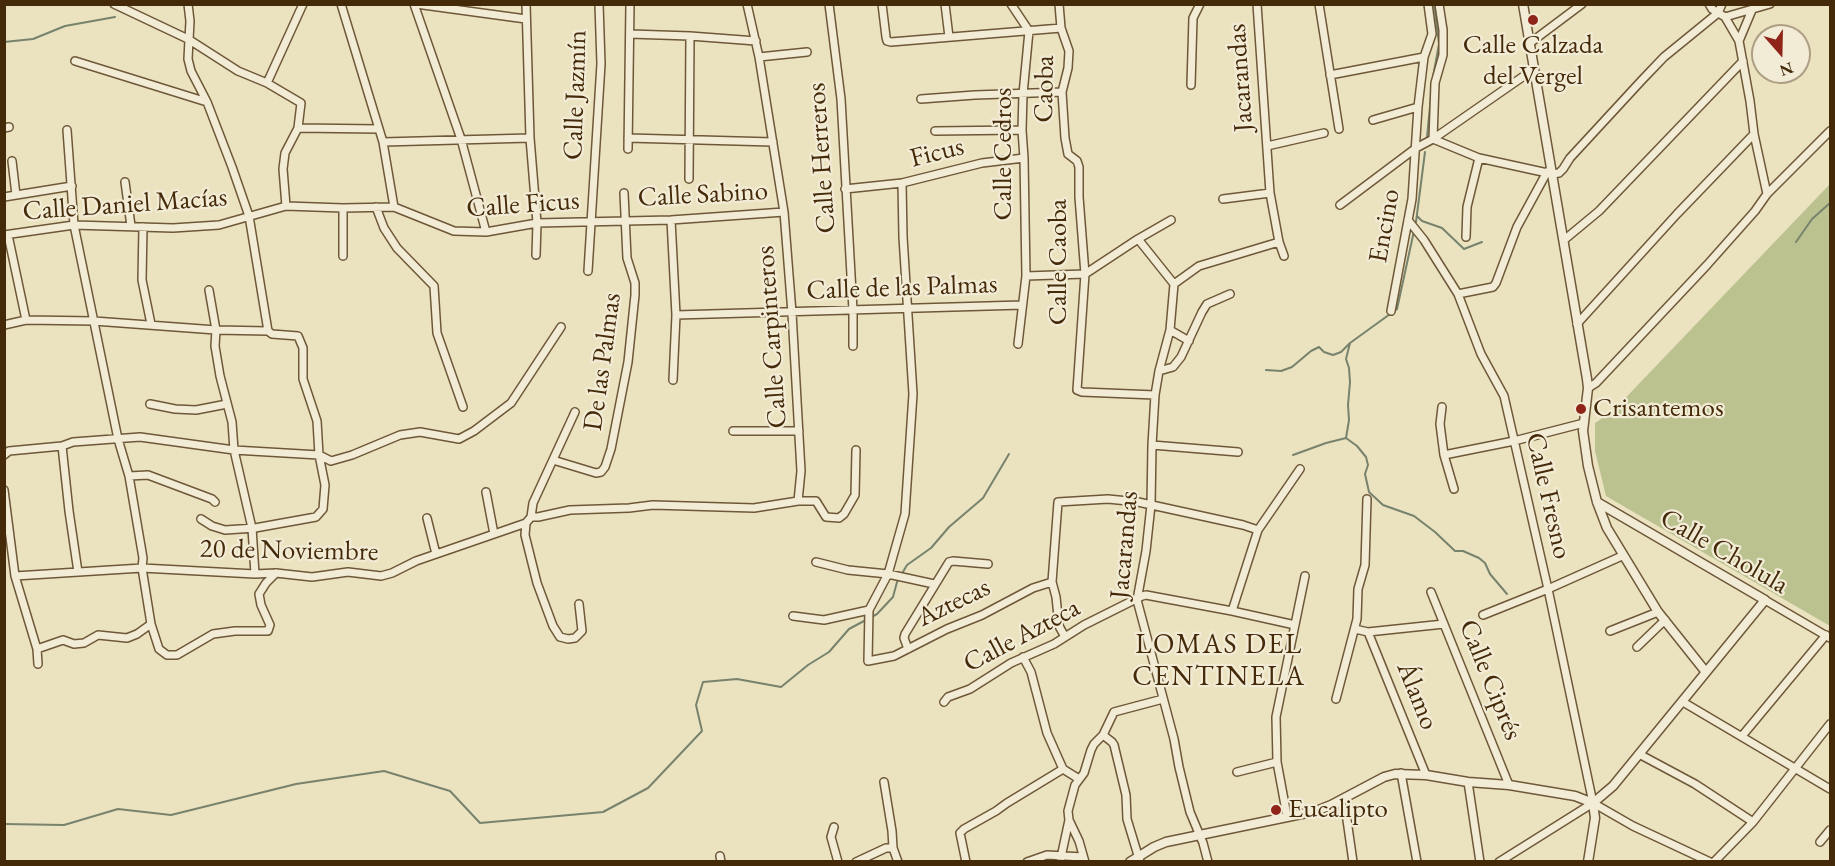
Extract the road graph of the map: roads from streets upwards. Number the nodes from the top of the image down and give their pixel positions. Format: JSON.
{"nodes":[{"id":1,"x":114,"y":4,"type":"edge"},
{"id":2,"x":188,"y":4,"type":"edge"},
{"id":3,"x":303,"y":4,"type":"edge"},
{"id":4,"x":341,"y":4,"type":"edge"},
{"id":5,"x":415,"y":4,"type":"edge"},
{"id":6,"x":526,"y":4,"type":"edge"},
{"id":7,"x":598,"y":4,"type":"edge"},
{"id":8,"x":630,"y":4,"type":"edge"},
{"id":9,"x":758,"y":4,"type":"edge"},
{"id":10,"x":829,"y":4,"type":"edge"},
{"id":11,"x":882,"y":4,"type":"edge"},
{"id":12,"x":945,"y":4,"type":"edge"},
{"id":13,"x":1011,"y":4,"type":"edge"},
{"id":14,"x":1059,"y":4,"type":"edge"},
{"id":15,"x":1200,"y":4,"type":"edge"},
{"id":16,"x":1257,"y":4,"type":"edge"},
{"id":17,"x":1319,"y":4,"type":"edge"},
{"id":18,"x":1428,"y":4,"type":"edge"},
{"id":19,"x":1438,"y":4,"type":"edge"},
{"id":20,"x":1523,"y":4,"type":"edge"},
{"id":21,"x":1582,"y":4,"type":"edge"},
{"id":22,"x":1709,"y":4,"type":"edge"},
{"id":23,"x":1722,"y":4,"type":"edge"},
{"id":24,"x":1770,"y":4,"type":"edge"},
{"id":25,"x":747,"y":5,"type":"edge"},
{"id":26,"x":1752,"y":10,"type":"junction"},
{"id":27,"x":1721,"y":15,"type":"junction"},
{"id":28,"x":526,"y":19,"type":"junction"},
{"id":29,"x":1061,"y":28,"type":"junction"},
{"id":30,"x":1029,"y":31,"type":"junction"},
{"id":31,"x":630,"y":34,"type":"junction"},
{"id":32,"x":690,"y":36,"type":"junction"},
{"id":33,"x":949,"y":37,"type":"junction"},
{"id":34,"x":188,"y":39,"type":"junction"},
{"id":35,"x":756,"y":41,"type":"junction"},
{"id":36,"x":1739,"y":41,"type":"junction"},
{"id":37,"x":1530,"y":43,"type":"junction"},
{"id":38,"x":807,"y":52,"type":"dead end"},
{"id":39,"x":759,"y":57,"type":"junction"},
{"id":40,"x":1424,"y":57,"type":"junction"},
{"id":41,"x":75,"y":61,"type":"dead end"},
{"id":42,"x":1743,"y":61,"type":"junction"},
{"id":43,"x":1534,"y":69,"type":"junction"},
{"id":44,"x":1330,"y":75,"type":"junction"},
{"id":45,"x":267,"y":83,"type":"junction"},
{"id":46,"x":1191,"y":85,"type":"dead end"},
{"id":47,"x":1062,"y":92,"type":"junction"},
{"id":48,"x":1023,"y":94,"type":"junction"},
{"id":49,"x":921,"y":99,"type":"dead end"},
{"id":50,"x":207,"y":102,"type":"junction"},
{"id":51,"x":1418,"y":107,"type":"junction"},
{"id":52,"x":1373,"y":120,"type":"dead end"},
{"id":53,"x":298,"y":128,"type":"junction"},
{"id":54,"x":378,"y":129,"type":"junction"},
{"id":55,"x":1339,"y":129,"type":"dead end"},
{"id":56,"x":67,"y":130,"type":"dead end"},
{"id":57,"x":1022,"y":130,"type":"junction"},
{"id":58,"x":935,"y":131,"type":"dead end"},
{"id":59,"x":1830,"y":131,"type":"edge"},
{"id":60,"x":1324,"y":134,"type":"dead end"},
{"id":61,"x":1754,"y":134,"type":"junction"},
{"id":62,"x":530,"y":138,"type":"junction"},
{"id":63,"x":628,"y":138,"type":"junction"},
{"id":64,"x":1065,"y":138,"type":"joint"},
{"id":65,"x":460,"y":139,"type":"junction"},
{"id":66,"x":1433,"y":139,"type":"junction"},
{"id":67,"x":690,"y":140,"type":"junction"},
{"id":68,"x":382,"y":142,"type":"junction"},
{"id":69,"x":773,"y":142,"type":"junction"},
{"id":70,"x":1267,"y":146,"type":"junction"},
{"id":71,"x":628,"y":148,"type":"dead end"},
{"id":72,"x":1416,"y":148,"type":"junction"},
{"id":73,"x":1024,"y":158,"type":"junction"},
{"id":74,"x":1479,"y":158,"type":"junction"},
{"id":75,"x":12,"y":161,"type":"dead end"},
{"id":76,"x":1550,"y":173,"type":"junction"},
{"id":77,"x":689,"y":179,"type":"dead end"},
{"id":78,"x":125,"y":182,"type":"dead end"},
{"id":79,"x":902,"y":183,"type":"junction"},
{"id":80,"x":72,"y":186,"type":"junction"},
{"id":81,"x":845,"y":189,"type":"junction"},
{"id":82,"x":624,"y":193,"type":"dead end"},
{"id":83,"x":1270,"y":193,"type":"junction"},
{"id":84,"x":1767,"y":194,"type":"junction"},
{"id":85,"x":16,"y":195,"type":"junction"},
{"id":86,"x":4,"y":197,"type":"edge"},
{"id":87,"x":1223,"y":199,"type":"dead end"},
{"id":88,"x":1340,"y":205,"type":"dead end"},
{"id":89,"x":286,"y":206,"type":"junction"},
{"id":90,"x":376,"y":207,"type":"junction"},
{"id":91,"x":394,"y":207,"type":"junction"},
{"id":92,"x":343,"y":208,"type":"junction"},
{"id":93,"x":784,"y":212,"type":"junction"},
{"id":94,"x":249,"y":216,"type":"junction"},
{"id":95,"x":671,"y":220,"type":"junction"},
{"id":96,"x":1171,"y":220,"type":"dead end"},
{"id":97,"x":1408,"y":220,"type":"junction"},
{"id":98,"x":625,"y":221,"type":"junction"},
{"id":99,"x":592,"y":222,"type":"junction"},
{"id":100,"x":537,"y":223,"type":"junction"},
{"id":101,"x":74,"y":225,"type":"junction"},
{"id":102,"x":130,"y":226,"type":"junction"},
{"id":103,"x":143,"y":227,"type":"junction"},
{"id":104,"x":486,"y":232,"type":"junction"},
{"id":105,"x":6,"y":235,"type":"edge"},
{"id":106,"x":1466,"y":237,"type":"dead end"},
{"id":107,"x":1138,"y":239,"type":"junction"},
{"id":108,"x":1564,"y":240,"type":"junction"},
{"id":109,"x":1280,"y":242,"type":"junction"},
{"id":110,"x":536,"y":255,"type":"dead end"},
{"id":111,"x":343,"y":256,"type":"dead end"},
{"id":112,"x":1284,"y":256,"type":"dead end"},
{"id":113,"x":588,"y":271,"type":"dead end"},
{"id":114,"x":1085,"y":274,"type":"junction"},
{"id":115,"x":1026,"y":276,"type":"junction"},
{"id":116,"x":1174,"y":284,"type":"junction"},
{"id":117,"x":209,"y":290,"type":"dead end"},
{"id":118,"x":1230,"y":294,"type":"dead end"},
{"id":119,"x":1458,"y":294,"type":"junction"},
{"id":120,"x":1022,"y":305,"type":"junction"},
{"id":121,"x":908,"y":308,"type":"junction"},
{"id":122,"x":853,"y":310,"type":"junction"},
{"id":123,"x":1391,"y":311,"type":"dead end"},
{"id":124,"x":792,"y":313,"type":"junction"},
{"id":125,"x":676,"y":315,"type":"junction"},
{"id":126,"x":26,"y":320,"type":"junction"},
{"id":127,"x":94,"y":321,"type":"junction"},
{"id":128,"x":151,"y":324,"type":"junction"},
{"id":129,"x":1577,"y":324,"type":"junction"},
{"id":130,"x":4,"y":325,"type":"edge"},
{"id":131,"x":561,"y":327,"type":"dead end"},
{"id":132,"x":216,"y":330,"type":"junction"},
{"id":133,"x":1170,"y":330,"type":"junction"},
{"id":134,"x":268,"y":331,"type":"junction"},
{"id":135,"x":1189,"y":341,"type":"junction"},
{"id":136,"x":1018,"y":344,"type":"dead end"},
{"id":137,"x":853,"y":346,"type":"dead end"},
{"id":138,"x":1159,"y":371,"type":"junction"},
{"id":139,"x":674,"y":380,"type":"dead end"},
{"id":140,"x":1588,"y":388,"type":"junction"},
{"id":141,"x":1155,"y":395,"type":"junction"},
{"id":142,"x":150,"y":404,"type":"dead end"},
{"id":143,"x":227,"y":404,"type":"junction"},
{"id":144,"x":463,"y":407,"type":"dead end"},
{"id":145,"x":1442,"y":407,"type":"dead end"},
{"id":146,"x":575,"y":412,"type":"dead end"},
{"id":147,"x":1584,"y":423,"type":"junction"},
{"id":148,"x":733,"y":431,"type":"dead end"},
{"id":149,"x":799,"y":431,"type":"junction"},
{"id":150,"x":118,"y":439,"type":"junction"},
{"id":151,"x":1514,"y":441,"type":"junction"},
{"id":152,"x":1152,"y":445,"type":"junction"},
{"id":153,"x":62,"y":446,"type":"junction"},
{"id":154,"x":234,"y":450,"type":"junction"},
{"id":155,"x":856,"y":450,"type":"dead end"},
{"id":156,"x":1238,"y":452,"type":"dead end"},
{"id":157,"x":4,"y":455,"type":"edge"},
{"id":158,"x":319,"y":455,"type":"junction"},
{"id":159,"x":1444,"y":455,"type":"junction"},
{"id":160,"x":553,"y":460,"type":"junction"},
{"id":161,"x":1300,"y":469,"type":"dead end"},
{"id":162,"x":129,"y":476,"type":"junction"},
{"id":163,"x":1454,"y":489,"type":"dead end"},
{"id":164,"x":4,"y":490,"type":"edge"},
{"id":165,"x":486,"y":492,"type":"dead end"},
{"id":166,"x":1367,"y":499,"type":"dead end"},
{"id":167,"x":798,"y":501,"type":"junction"},
{"id":168,"x":215,"y":502,"type":"dead end"},
{"id":169,"x":1597,"y":502,"type":"junction"},
{"id":170,"x":1151,"y":505,"type":"junction"},
{"id":171,"x":6,"y":517,"type":"edge"},
{"id":172,"x":426,"y":518,"type":"dead end"},
{"id":173,"x":201,"y":519,"type":"dead end"},
{"id":174,"x":529,"y":520,"type":"junction"},
{"id":175,"x":252,"y":528,"type":"junction"},
{"id":176,"x":1258,"y":530,"type":"junction"},
{"id":177,"x":494,"y":534,"type":"junction"},
{"id":178,"x":436,"y":554,"type":"junction"},
{"id":179,"x":1622,"y":556,"type":"junction"},
{"id":180,"x":816,"y":562,"type":"dead end"},
{"id":181,"x":988,"y":564,"type":"dead end"},
{"id":182,"x":142,"y":568,"type":"junction"},
{"id":183,"x":78,"y":572,"type":"junction"},
{"id":184,"x":276,"y":573,"type":"junction"},
{"id":185,"x":255,"y":574,"type":"junction"},
{"id":186,"x":888,"y":574,"type":"junction"},
{"id":187,"x":15,"y":576,"type":"junction"},
{"id":188,"x":1305,"y":576,"type":"dead end"},
{"id":189,"x":1052,"y":582,"type":"junction"},
{"id":190,"x":934,"y":585,"type":"junction"},
{"id":191,"x":1548,"y":589,"type":"junction"},
{"id":192,"x":1431,"y":592,"type":"dead end"},
{"id":193,"x":1137,"y":598,"type":"junction"},
{"id":194,"x":1765,"y":600,"type":"junction"},
{"id":195,"x":579,"y":604,"type":"dead end"},
{"id":196,"x":869,"y":610,"type":"junction"},
{"id":197,"x":1232,"y":611,"type":"junction"},
{"id":198,"x":1658,"y":612,"type":"junction"},
{"id":199,"x":1483,"y":615,"type":"dead end"},
{"id":200,"x":792,"y":616,"type":"dead end"},
{"id":201,"x":1665,"y":620,"type":"junction"},
{"id":202,"x":151,"y":624,"type":"junction"},
{"id":203,"x":1444,"y":624,"type":"junction"},
{"id":204,"x":1295,"y":625,"type":"junction"},
{"id":205,"x":1354,"y":629,"type":"junction"},
{"id":206,"x":1610,"y":631,"type":"dead end"},
{"id":207,"x":1368,"y":632,"type":"junction"},
{"id":208,"x":1065,"y":637,"type":"junction"},
{"id":209,"x":1828,"y":637,"type":"edge"},
{"id":210,"x":1637,"y":647,"type":"dead end"},
{"id":211,"x":908,"y":648,"type":"junction"},
{"id":212,"x":37,"y":649,"type":"junction"},
{"id":213,"x":1023,"y":657,"type":"junction"},
{"id":214,"x":38,"y":664,"type":"dead end"},
{"id":215,"x":1706,"y":671,"type":"junction"},
{"id":216,"x":1163,"y":699,"type":"junction"},
{"id":217,"x":1336,"y":699,"type":"dead end"},
{"id":218,"x":944,"y":702,"type":"dead end"},
{"id":219,"x":1683,"y":702,"type":"junction"},
{"id":220,"x":1830,"y":724,"type":"edge"},
{"id":221,"x":1103,"y":735,"type":"junction"},
{"id":222,"x":1742,"y":736,"type":"junction"},
{"id":223,"x":1639,"y":754,"type":"junction"},
{"id":224,"x":1277,"y":762,"type":"junction"},
{"id":225,"x":1795,"y":768,"type":"junction"},
{"id":226,"x":1064,"y":769,"type":"junction"},
{"id":227,"x":1237,"y":772,"type":"dead end"},
{"id":228,"x":1401,"y":773,"type":"junction"},
{"id":229,"x":1426,"y":775,"type":"junction"},
{"id":230,"x":1079,"y":779,"type":"junction"},
{"id":231,"x":884,"y":782,"type":"dead end"},
{"id":232,"x":1468,"y":782,"type":"junction"},
{"id":233,"x":1509,"y":785,"type":"junction"},
{"id":234,"x":1830,"y":789,"type":"edge"},
{"id":235,"x":1340,"y":801,"type":"junction"},
{"id":236,"x":1593,"y":803,"type":"junction"},
{"id":237,"x":1287,"y":816,"type":"junction"},
{"id":238,"x":1069,"y":820,"type":"junction"},
{"id":239,"x":1753,"y":822,"type":"junction"},
{"id":240,"x":834,"y":827,"type":"dead end"},
{"id":241,"x":1830,"y":830,"type":"edge"},
{"id":242,"x":1199,"y":834,"type":"junction"},
{"id":243,"x":1820,"y":842,"type":"dead end"},
{"id":244,"x":892,"y":848,"type":"junction"},
{"id":245,"x":1060,"y":859,"type":"edge"},
{"id":246,"x":1084,"y":859,"type":"edge"},
{"id":247,"x":1139,"y":859,"type":"edge"},
{"id":248,"x":838,"y":861,"type":"edge"},
{"id":249,"x":856,"y":861,"type":"edge"},
{"id":250,"x":897,"y":861,"type":"edge"},
{"id":251,"x":966,"y":861,"type":"edge"},
{"id":252,"x":1026,"y":861,"type":"edge"},
{"id":253,"x":1130,"y":861,"type":"edge"},
{"id":254,"x":1208,"y":861,"type":"edge"},
{"id":255,"x":1353,"y":861,"type":"edge"},
{"id":256,"x":1417,"y":861,"type":"edge"},
{"id":257,"x":1480,"y":861,"type":"edge"},
{"id":258,"x":1499,"y":861,"type":"edge"},
{"id":259,"x":1588,"y":861,"type":"edge"},
{"id":260,"x":1712,"y":861,"type":"edge"}],
"edges":[{"from":1,"to":34,"type":"street"},
{"from":2,"to":34,"type":"street"},
{"from":3,"to":45,"type":"street"},
{"from":4,"to":54,"type":"street"},
{"from":5,"to":28,"type":"street"},
{"from":5,"to":65,"type":"street"},
{"from":6,"to":28,"type":"street"},
{"from":7,"to":99,"type":"street","name":"Calle Jazmín"},
{"from":8,"to":31,"type":"street"},
{"from":9,"to":25,"type":"street"},
{"from":10,"to":81,"type":"street","name":"Calle Herreros"},
{"from":11,"to":33,"type":"street"},
{"from":12,"to":33,"type":"street"},
{"from":13,"to":30,"type":"street"},
{"from":14,"to":29,"type":"street","name":"Caoba"},
{"from":15,"to":46,"type":"street"},
{"from":16,"to":70,"type":"street","name":"Jacarandas"},
{"from":17,"to":44,"type":"street"},
{"from":18,"to":40,"type":"street","name":"Encino"},
{"from":19,"to":66,"type":"street"},
{"from":20,"to":37,"type":"street"},
{"from":21,"to":37,"type":"street"},
{"from":22,"to":27,"type":"street"},
{"from":23,"to":27,"type":"street"},
{"from":24,"to":26,"type":"street"},
{"from":25,"to":35,"type":"street","name":"Calle Carpinteros"},
{"from":26,"to":27,"type":"street"},
{"from":26,"to":36,"type":"street"},
{"from":27,"to":36,"type":"street"},
{"from":27,"to":76,"type":"street"},
{"from":28,"to":62,"type":"street"},
{"from":29,"to":30,"type":"street"},
{"from":29,"to":47,"type":"street","name":"Caoba"},
{"from":30,"to":33,"type":"street"},
{"from":30,"to":48,"type":"street","name":"Calle Cedros"},
{"from":31,"to":32,"type":"street"},
{"from":31,"to":63,"type":"street"},
{"from":32,"to":35,"type":"street"},
{"from":32,"to":67,"type":"street"},
{"from":34,"to":45,"type":"street"},
{"from":34,"to":50,"type":"street"},
{"from":35,"to":39,"type":"street","name":"Calle Carpinteros"},
{"from":36,"to":42,"type":"street"},
{"from":37,"to":43,"type":"street"},
{"from":38,"to":39,"type":"street"},
{"from":39,"to":69,"type":"street","name":"Calle Carpinteros"},
{"from":40,"to":44,"type":"street"},
{"from":40,"to":51,"type":"street","name":"Encino"},
{"from":41,"to":50,"type":"street"},
{"from":42,"to":61,"type":"street"},
{"from":42,"to":108,"type":"street"},
{"from":43,"to":66,"type":"street"},
{"from":43,"to":76,"type":"street"},
{"from":44,"to":55,"type":"street"},
{"from":45,"to":53,"type":"street"},
{"from":47,"to":48,"type":"street"},
{"from":47,"to":64,"type":"street","name":"Caoba"},
{"from":48,"to":49,"type":"street"},
{"from":48,"to":57,"type":"street","name":"Calle Cedros"},
{"from":50,"to":94,"type":"street"},
{"from":51,"to":52,"type":"street"},
{"from":51,"to":72,"type":"street","name":"Encino"},
{"from":53,"to":54,"type":"street"},
{"from":53,"to":89,"type":"street"},
{"from":54,"to":68,"type":"street"},
{"from":56,"to":80,"type":"street"},
{"from":57,"to":58,"type":"street"},
{"from":57,"to":73,"type":"street","name":"Calle Cedros"},
{"from":59,"to":84,"type":"street"},
{"from":60,"to":70,"type":"street"},
{"from":61,"to":84,"type":"street"},
{"from":61,"to":129,"type":"street"},
{"from":62,"to":65,"type":"street"},
{"from":62,"to":100,"type":"street"},
{"from":63,"to":67,"type":"street"},
{"from":63,"to":71,"type":"street"},
{"from":64,"to":114,"type":"street","name":"Calle Caoba"},
{"from":65,"to":68,"type":"street"},
{"from":65,"to":104,"type":"street"},
{"from":66,"to":72,"type":"street"},
{"from":66,"to":74,"type":"street"},
{"from":67,"to":69,"type":"street"},
{"from":67,"to":77,"type":"street"},
{"from":68,"to":91,"type":"street"},
{"from":69,"to":93,"type":"street","name":"Calle Carpinteros"},
{"from":70,"to":83,"type":"street","name":"Jacarandas"},
{"from":72,"to":88,"type":"street"},
{"from":72,"to":97,"type":"street","name":"Encino"},
{"from":73,"to":79,"type":"street","name":"Ficus"},
{"from":73,"to":115,"type":"street","name":"Calle Cedros"},
{"from":74,"to":76,"type":"street"},
{"from":74,"to":106,"type":"street"},
{"from":75,"to":85,"type":"street"},
{"from":76,"to":108,"type":"street"},
{"from":76,"to":119,"type":"street"},
{"from":78,"to":102,"type":"street"},
{"from":79,"to":81,"type":"street"},
{"from":79,"to":121,"type":"street"},
{"from":80,"to":85,"type":"street"},
{"from":80,"to":101,"type":"street"},
{"from":81,"to":122,"type":"street","name":"Calle Herreros"},
{"from":82,"to":98,"type":"street","name":"De las Palmas"},
{"from":83,"to":87,"type":"street"},
{"from":83,"to":109,"type":"street","name":"Jacarandas"},
{"from":84,"to":140,"type":"street"},
{"from":85,"to":86,"type":"street"},
{"from":89,"to":92,"type":"street","name":"Calle Ficus"},
{"from":89,"to":94,"type":"street","name":"Calle Ficus"},
{"from":90,"to":91,"type":"street","name":"Calle Ficus"},
{"from":90,"to":92,"type":"street","name":"Calle Ficus"},
{"from":90,"to":144,"type":"street"},
{"from":91,"to":104,"type":"street","name":"Calle Ficus"},
{"from":92,"to":111,"type":"street"},
{"from":93,"to":95,"type":"street","name":"Calle Sabino"},
{"from":93,"to":124,"type":"street","name":"Calle Carpinteros"},
{"from":94,"to":103,"type":"street","name":"Calle Daniel Macías"},
{"from":94,"to":134,"type":"street"},
{"from":95,"to":98,"type":"street","name":"Calle Sabino"},
{"from":95,"to":125,"type":"street"},
{"from":96,"to":107,"type":"street"},
{"from":97,"to":119,"type":"street","name":"Calle Fresno"},
{"from":97,"to":123,"type":"street","name":"Encino"},
{"from":98,"to":99,"type":"street","name":"Calle Ficus"},
{"from":98,"to":160,"type":"street","name":"De las Palmas"},
{"from":99,"to":100,"type":"street","name":"Calle Ficus"},
{"from":99,"to":113,"type":"street","name":"Calle Jazmín"},
{"from":100,"to":104,"type":"street","name":"Calle Ficus"},
{"from":100,"to":110,"type":"street"},
{"from":101,"to":102,"type":"street","name":"Calle Daniel Macías"},
{"from":101,"to":105,"type":"street","name":"Calle Daniel Macías"},
{"from":101,"to":127,"type":"street"},
{"from":102,"to":103,"type":"street","name":"Calle Daniel Macías"},
{"from":103,"to":128,"type":"street"},
{"from":105,"to":126,"type":"street"},
{"from":107,"to":114,"type":"street"},
{"from":107,"to":116,"type":"street"},
{"from":108,"to":129,"type":"street"},
{"from":109,"to":112,"type":"street","name":"Jacarandas"},
{"from":109,"to":116,"type":"street"},
{"from":114,"to":115,"type":"street","name":"Calle de las Palmas"},
{"from":114,"to":141,"type":"street","name":"Calle Caoba"},
{"from":115,"to":120,"type":"street","name":"Calle Cedros"},
{"from":116,"to":133,"type":"street","name":"Jacarandas"},
{"from":117,"to":132,"type":"street"},
{"from":118,"to":135,"type":"street"},
{"from":119,"to":151,"type":"street","name":"Calle Fresno"},
{"from":120,"to":121,"type":"street","name":"Calle de las Palmas"},
{"from":120,"to":136,"type":"street","name":"Calle Cedros"},
{"from":121,"to":122,"type":"street","name":"Calle de las Palmas"},
{"from":121,"to":186,"type":"street"},
{"from":122,"to":124,"type":"street","name":"Calle de las Palmas"},
{"from":122,"to":137,"type":"street","name":"Calle Herreros"},
{"from":124,"to":125,"type":"street","name":"Calle de las Palmas"},
{"from":124,"to":149,"type":"street","name":"Calle Carpinteros"},
{"from":125,"to":139,"type":"street"},
{"from":126,"to":127,"type":"street"},
{"from":126,"to":130,"type":"street"},
{"from":127,"to":128,"type":"street"},
{"from":127,"to":150,"type":"street"},
{"from":128,"to":132,"type":"street"},
{"from":129,"to":140,"type":"street"},
{"from":131,"to":158,"type":"street"},
{"from":132,"to":134,"type":"street"},
{"from":132,"to":143,"type":"street"},
{"from":133,"to":135,"type":"street"},
{"from":133,"to":138,"type":"street","name":"Jacarandas"},
{"from":134,"to":158,"type":"street"},
{"from":135,"to":138,"type":"street"},
{"from":138,"to":141,"type":"street","name":"Jacarandas"},
{"from":140,"to":147,"type":"street"},
{"from":141,"to":152,"type":"street","name":"Jacarandas"},
{"from":142,"to":143,"type":"street"},
{"from":143,"to":154,"type":"street"},
{"from":145,"to":159,"type":"street"},
{"from":146,"to":160,"type":"street"},
{"from":147,"to":151,"type":"street"},
{"from":147,"to":169,"type":"street"},
{"from":148,"to":149,"type":"street"},
{"from":149,"to":167,"type":"street","name":"Calle Carpinteros"},
{"from":150,"to":153,"type":"street"},
{"from":150,"to":154,"type":"street"},
{"from":150,"to":162,"type":"street"},
{"from":151,"to":159,"type":"street"},
{"from":151,"to":191,"type":"street","name":"Calle Fresno"},
{"from":152,"to":156,"type":"street"},
{"from":152,"to":170,"type":"street","name":"Jacarandas"},
{"from":153,"to":157,"type":"street"},
{"from":153,"to":183,"type":"street"},
{"from":154,"to":158,"type":"street"},
{"from":154,"to":175,"type":"street"},
{"from":155,"to":167,"type":"street"},
{"from":158,"to":175,"type":"street"},
{"from":159,"to":163,"type":"street"},
{"from":160,"to":174,"type":"street"},
{"from":161,"to":176,"type":"street"},
{"from":162,"to":168,"type":"street"},
{"from":162,"to":182,"type":"street"},
{"from":164,"to":171,"type":"street"},
{"from":165,"to":177,"type":"street"},
{"from":166,"to":205,"type":"street"},
{"from":167,"to":174,"type":"street","name":"20 de Noviembre"},
{"from":169,"to":179,"type":"street"},
{"from":169,"to":194,"type":"street","name":"Calle Cholula"},
{"from":170,"to":176,"type":"street"},
{"from":170,"to":189,"type":"street"},
{"from":170,"to":193,"type":"street","name":"Jacarandas"},
{"from":171,"to":187,"type":"street"},
{"from":172,"to":178,"type":"street"},
{"from":173,"to":175,"type":"street"},
{"from":174,"to":177,"type":"street","name":"20 de Noviembre"},
{"from":174,"to":195,"type":"street"},
{"from":175,"to":185,"type":"street"},
{"from":176,"to":197,"type":"street"},
{"from":177,"to":178,"type":"street","name":"20 de Noviembre"},
{"from":178,"to":184,"type":"street","name":"20 de Noviembre"},
{"from":179,"to":191,"type":"street"},
{"from":179,"to":198,"type":"street"},
{"from":180,"to":186,"type":"street","name":"Aztecas"},
{"from":181,"to":190,"type":"street"},
{"from":182,"to":183,"type":"street","name":"20 de Noviembre"},
{"from":182,"to":185,"type":"street","name":"20 de Noviembre"},
{"from":182,"to":202,"type":"street"},
{"from":183,"to":187,"type":"street","name":"20 de Noviembre"},
{"from":184,"to":185,"type":"street","name":"20 de Noviembre"},
{"from":184,"to":202,"type":"street"},
{"from":186,"to":190,"type":"street","name":"Aztecas"},
{"from":186,"to":196,"type":"street"},
{"from":187,"to":212,"type":"street"},
{"from":188,"to":204,"type":"street"},
{"from":189,"to":208,"type":"street"},
{"from":189,"to":211,"type":"street","name":"Aztecas"},
{"from":190,"to":211,"type":"street"},
{"from":191,"to":199,"type":"street"},
{"from":191,"to":236,"type":"street","name":"Calle Fresno"},
{"from":192,"to":203,"type":"street","name":"Calle Ciprés"},
{"from":193,"to":197,"type":"street","name":"Calle Azteca"},
{"from":193,"to":208,"type":"street","name":"Calle Azteca"},
{"from":193,"to":216,"type":"street","name":"Jacarandas"},
{"from":194,"to":209,"type":"street","name":"Calle Cholula"},
{"from":194,"to":215,"type":"street"},
{"from":196,"to":200,"type":"street"},
{"from":196,"to":211,"type":"street","name":"Aztecas"},
{"from":197,"to":204,"type":"street","name":"Calle Azteca"},
{"from":198,"to":201,"type":"street"},
{"from":198,"to":206,"type":"street"},
{"from":201,"to":210,"type":"street"},
{"from":201,"to":215,"type":"street"},
{"from":202,"to":212,"type":"street"},
{"from":203,"to":207,"type":"street"},
{"from":203,"to":233,"type":"street","name":"Calle Ciprés"},
{"from":204,"to":224,"type":"street"},
{"from":205,"to":207,"type":"street"},
{"from":205,"to":217,"type":"street"},
{"from":207,"to":229,"type":"street","name":"Álamo"},
{"from":208,"to":213,"type":"street","name":"Calle Azteca"},
{"from":209,"to":222,"type":"street"},
{"from":212,"to":214,"type":"street"},
{"from":213,"to":218,"type":"street","name":"Calle Azteca"},
{"from":213,"to":226,"type":"street"},
{"from":215,"to":219,"type":"street"},
{"from":216,"to":221,"type":"street"},
{"from":216,"to":242,"type":"street","name":"Jacarandas"},
{"from":219,"to":222,"type":"street"},
{"from":219,"to":223,"type":"street"},
{"from":220,"to":225,"type":"street"},
{"from":221,"to":230,"type":"street"},
{"from":221,"to":247,"type":"street"},
{"from":222,"to":225,"type":"street"},
{"from":223,"to":236,"type":"street"},
{"from":223,"to":239,"type":"street"},
{"from":224,"to":227,"type":"street"},
{"from":224,"to":237,"type":"street"},
{"from":225,"to":234,"type":"street"},
{"from":225,"to":239,"type":"street"},
{"from":226,"to":230,"type":"street"},
{"from":226,"to":251,"type":"street"},
{"from":228,"to":229,"type":"street"},
{"from":228,"to":235,"type":"street"},
{"from":228,"to":256,"type":"street"},
{"from":229,"to":232,"type":"street"},
{"from":230,"to":238,"type":"street"},
{"from":231,"to":244,"type":"street"},
{"from":232,"to":233,"type":"street"},
{"from":232,"to":257,"type":"street"},
{"from":233,"to":236,"type":"street"},
{"from":235,"to":237,"type":"street"},
{"from":235,"to":255,"type":"street"},
{"from":236,"to":258,"type":"street"},
{"from":236,"to":259,"type":"street"},
{"from":236,"to":260,"type":"street"},
{"from":237,"to":242,"type":"street"},
{"from":238,"to":245,"type":"street"},
{"from":238,"to":246,"type":"street"},
{"from":239,"to":260,"type":"street"},
{"from":240,"to":248,"type":"street"},
{"from":241,"to":243,"type":"street"},
{"from":242,"to":247,"type":"street"},
{"from":242,"to":254,"type":"street","name":"Jacarandas"},
{"from":244,"to":249,"type":"street"},
{"from":244,"to":250,"type":"street"},
{"from":245,"to":246,"type":"street"},
{"from":245,"to":252,"type":"street"},
{"from":247,"to":253,"type":"street"}]}
